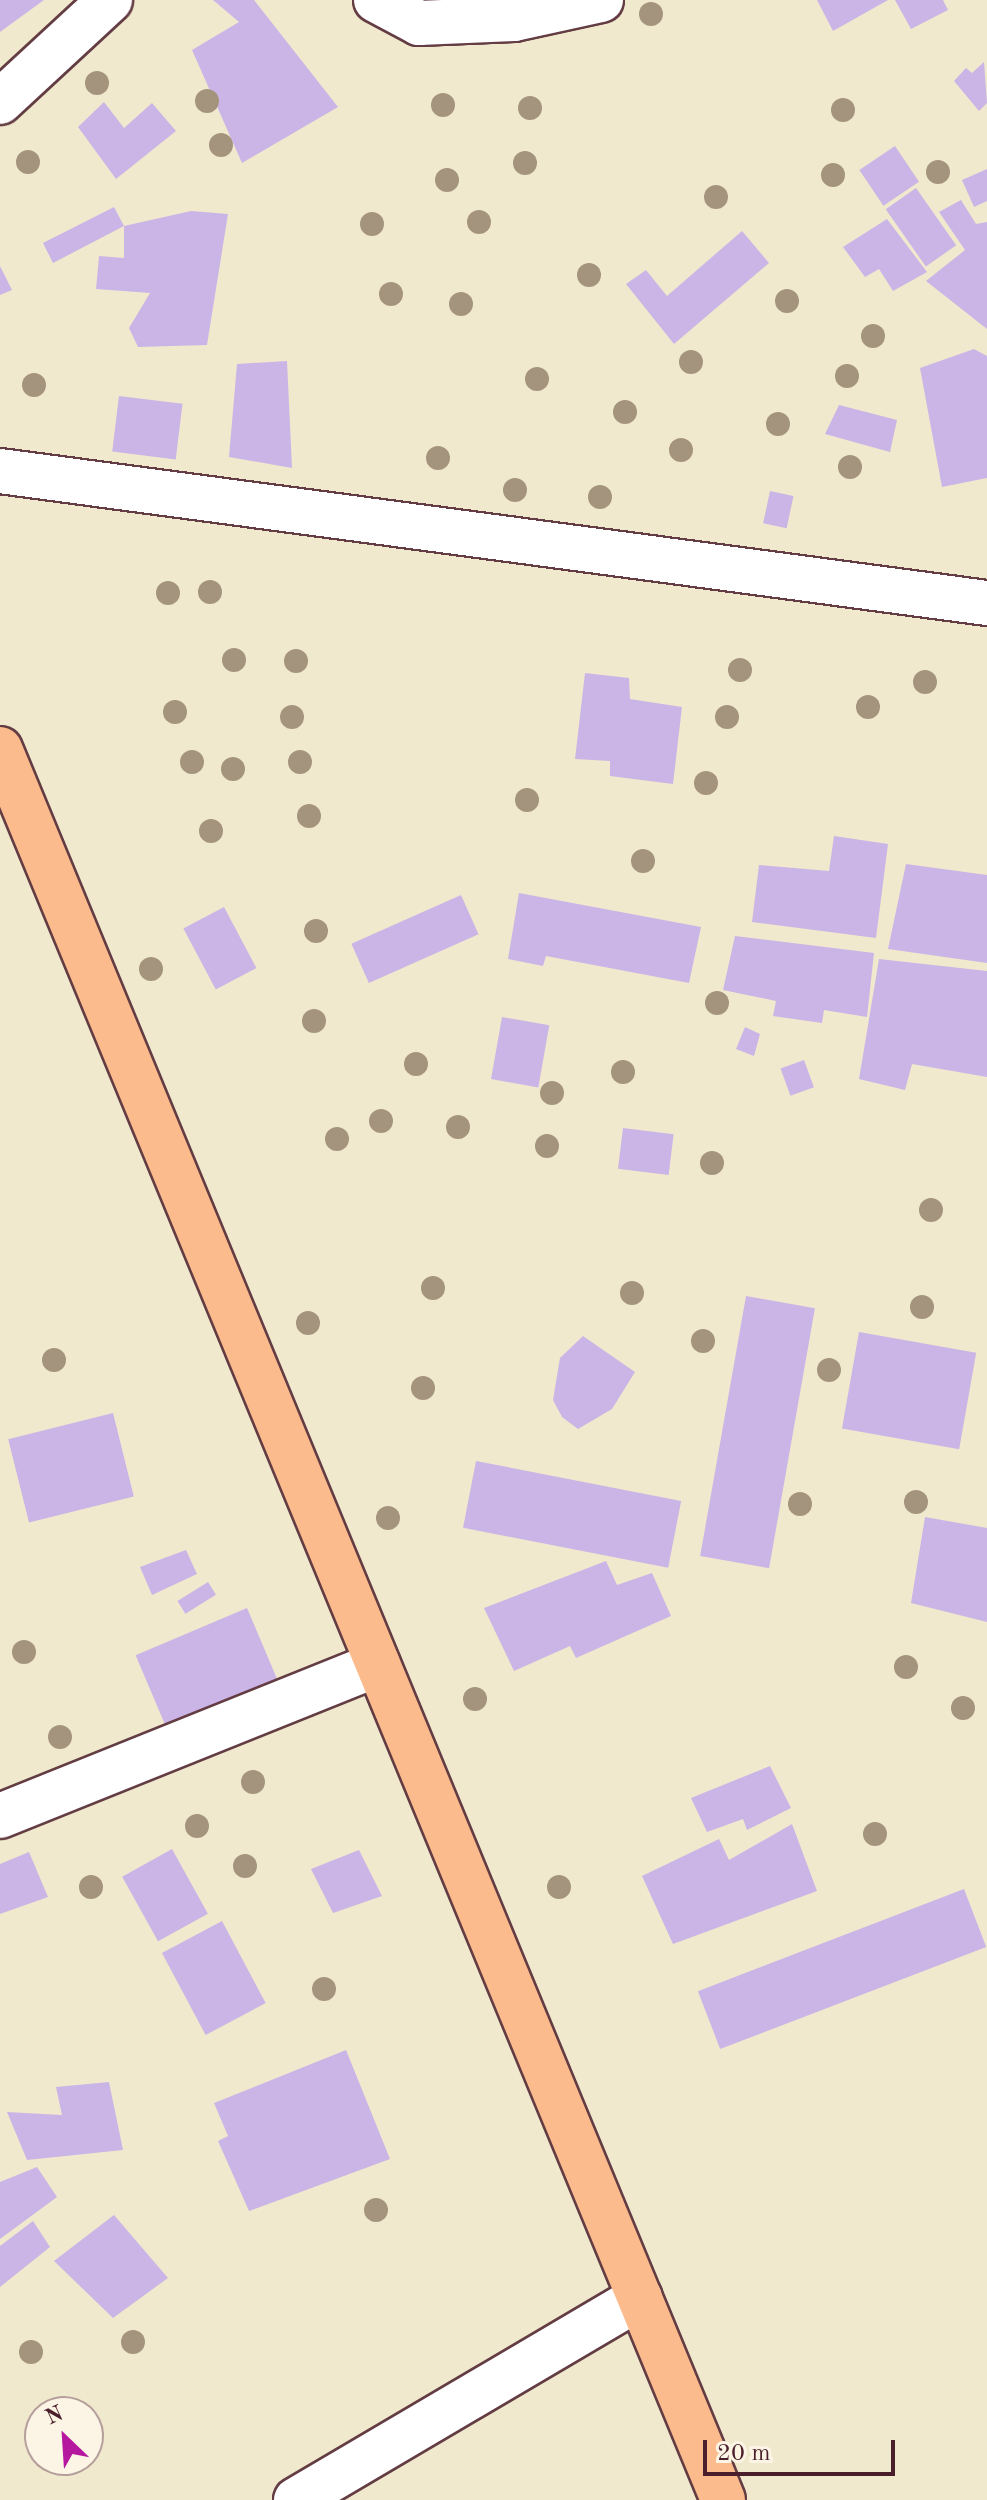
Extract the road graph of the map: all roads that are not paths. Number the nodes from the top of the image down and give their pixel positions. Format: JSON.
{"nodes":[{"id":1,"x":110,"y":0,"type":"edge"},
{"id":2,"x":376,"y":0,"type":"edge"},
{"id":3,"x":601,"y":0,"type":"edge"},
{"id":4,"x":0,"y":102,"type":"edge"},
{"id":5,"x":0,"y":471,"type":"edge"},
{"id":6,"x":987,"y":603,"type":"edge"},
{"id":7,"x":0,"y":749,"type":"edge"},
{"id":8,"x":378,"y":1664,"type":"junction"},
{"id":9,"x":0,"y":1816,"type":"edge"},
{"id":10,"x":640,"y":2297,"type":"junction"},
{"id":11,"x":296,"y":2500,"type":"edge"},
{"id":12,"x":723,"y":2500,"type":"edge"}],
"edges":[{"from":1,"to":4,"type":"street"},
{"from":2,"to":3,"type":"street"},
{"from":5,"to":6,"type":"street"},
{"from":7,"to":8,"type":"main road"},
{"from":8,"to":9,"type":"street"},
{"from":8,"to":10,"type":"main road"},
{"from":10,"to":11,"type":"street"},
{"from":10,"to":12,"type":"main road"}]}
